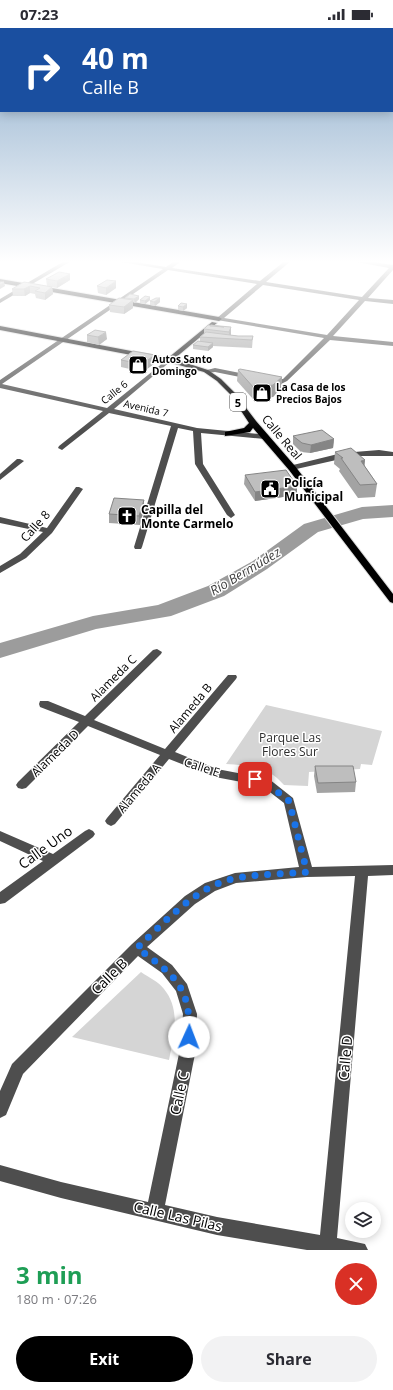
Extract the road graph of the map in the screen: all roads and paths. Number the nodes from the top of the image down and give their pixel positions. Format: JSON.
{"nodes":[{"id":1,"x":97,"y":317,"type":"edge"},
{"id":2,"x":208,"y":317,"type":"edge"},
{"id":3,"x":221,"y":317,"type":"edge"},
{"id":4,"x":347,"y":317,"type":"edge"},
{"id":5,"x":219,"y":319,"type":"junction"},
{"id":6,"x":0,"y":328,"type":"edge"},
{"id":7,"x":328,"y":338,"type":"junction"},
{"id":8,"x":63,"y":340,"type":"junction"},
{"id":9,"x":393,"y":344,"type":"edge"},
{"id":10,"x":169,"y":360,"type":"junction"},
{"id":11,"x":206,"y":371,"type":"junction"},
{"id":12,"x":0,"y":384,"type":"edge"},
{"id":13,"x":108,"y":409,"type":"junction"},
{"id":14,"x":254,"y":422,"type":"junction"},
{"id":15,"x":175,"y":425,"type":"junction"},
{"id":16,"x":197,"y":430,"type":"junction"},
{"id":17,"x":228,"y":434,"type":"junction"},
{"id":18,"x":265,"y":437,"type":"junction"},
{"id":19,"x":62,"y":448,"type":"dead end"},
{"id":20,"x":393,"y":454,"type":"edge"},
{"id":21,"x":20,"y":461,"type":"dead end"},
{"id":22,"x":292,"y":468,"type":"junction"},
{"id":23,"x":0,"y":478,"type":"edge"},
{"id":24,"x":79,"y":489,"type":"dead end"},
{"id":25,"x":231,"y":515,"type":"dead end"},
{"id":26,"x":0,"y":520,"type":"edge"},
{"id":27,"x":49,"y":531,"type":"junction"},
{"id":28,"x":138,"y":547,"type":"dead end"},
{"id":29,"x":0,"y":570,"type":"edge"},
{"id":30,"x":393,"y":600,"type":"edge"},
{"id":31,"x":157,"y":652,"type":"dead end"},
{"id":32,"x":232,"y":677,"type":"dead end"},
{"id":33,"x":44,"y":704,"type":"dead end"},
{"id":34,"x":87,"y":722,"type":"junction"},
{"id":35,"x":167,"y":755,"type":"junction"},
{"id":36,"x":22,"y":785,"type":"dead end"},
{"id":37,"x":111,"y":821,"type":"dead end"},
{"id":38,"x":89,"y":834,"type":"dead end"},
{"id":39,"x":0,"y":836,"type":"edge"},
{"id":40,"x":54,"y":860,"type":"junction"},
{"id":41,"x":393,"y":870,"type":"edge"},
{"id":42,"x":307,"y":872,"type":"junction"},
{"id":43,"x":362,"y":872,"type":"junction"},
{"id":44,"x":0,"y":899,"type":"edge"},
{"id":45,"x":137,"y":948,"type":"junction"},
{"id":46,"x":0,"y":1110,"type":"edge"},
{"id":47,"x":0,"y":1173,"type":"edge"},
{"id":48,"x":155,"y":1210,"type":"junction"},
{"id":49,"x":328,"y":1244,"type":"junction"},
{"id":50,"x":359,"y":1250,"type":"edge"}],
"edges":[{"from":1,"to":8,"type":"street"},
{"from":2,"to":5,"type":"main road"},
{"from":3,"to":5,"type":"street","name":"Calle 6"},
{"from":4,"to":7,"type":"street"},
{"from":5,"to":7,"type":"street"},
{"from":5,"to":10,"type":"main road","name":"Calle 6"},
{"from":6,"to":8,"type":"main road","number":"5"},
{"from":7,"to":9,"type":"street"},
{"from":7,"to":11,"type":"street"},
{"from":8,"to":10,"type":"main road","number":"5"},
{"from":8,"to":12,"type":"street"},
{"from":10,"to":11,"type":"main road","number":"5"},
{"from":10,"to":13,"type":"street","name":"Calle 6"},
{"from":11,"to":14,"type":"main road","name":"Calle Real","number":"5"},
{"from":12,"to":13,"type":"street","name":"Avenida 7"},
{"from":13,"to":15,"type":"street","name":"Avenida 7"},
{"from":13,"to":19,"type":"street","name":"Calle 6"},
{"from":14,"to":17,"type":"main road"},
{"from":14,"to":18,"type":"main road","name":"Calle Real","number":"5"},
{"from":15,"to":16,"type":"street","name":"Avenida 7"},
{"from":15,"to":28,"type":"street"},
{"from":16,"to":17,"type":"street","name":"Avenida 7"},
{"from":16,"to":25,"type":"street"},
{"from":17,"to":18,"type":"street","name":"Avenida 7"},
{"from":18,"to":22,"type":"main road","name":"Calle Real","number":"5"},
{"from":20,"to":22,"type":"street"},
{"from":21,"to":23,"type":"street"},
{"from":22,"to":30,"type":"main road","name":"Calle Real","number":"5"},
{"from":24,"to":27,"type":"street","name":"Calle 8"},
{"from":26,"to":27,"type":"street"},
{"from":27,"to":29,"type":"street","name":"Calle 8"},
{"from":31,"to":34,"type":"street","name":"Alameda C"},
{"from":32,"to":35,"type":"street","name":"Alameda B"},
{"from":33,"to":34,"type":"street","name":"Calle E"},
{"from":34,"to":35,"type":"street","name":"Calle E"},
{"from":34,"to":36,"type":"street","name":"Alameda D"},
{"from":35,"to":37,"type":"street","name":"Alameda A"},
{"from":35,"to":42,"type":"street","name":"Calle E"},
{"from":38,"to":40,"type":"street","name":"Calle Uno"},
{"from":39,"to":40,"type":"street"},
{"from":40,"to":44,"type":"street","name":"Calle Uno"},
{"from":41,"to":43,"type":"street","name":"Calle B"},
{"from":42,"to":43,"type":"street","name":"Calle B"},
{"from":42,"to":45,"type":"street","name":"Calle B"},
{"from":43,"to":49,"type":"street","name":"Calle D"},
{"from":45,"to":46,"type":"street","name":"Calle B"},
{"from":45,"to":48,"type":"street","name":"Calle C"},
{"from":47,"to":48,"type":"street","name":"Calle Las Pilas"},
{"from":48,"to":49,"type":"street","name":"Calle Las Pilas"},
{"from":49,"to":50,"type":"street","name":"Calle Las Pilas"}]}
